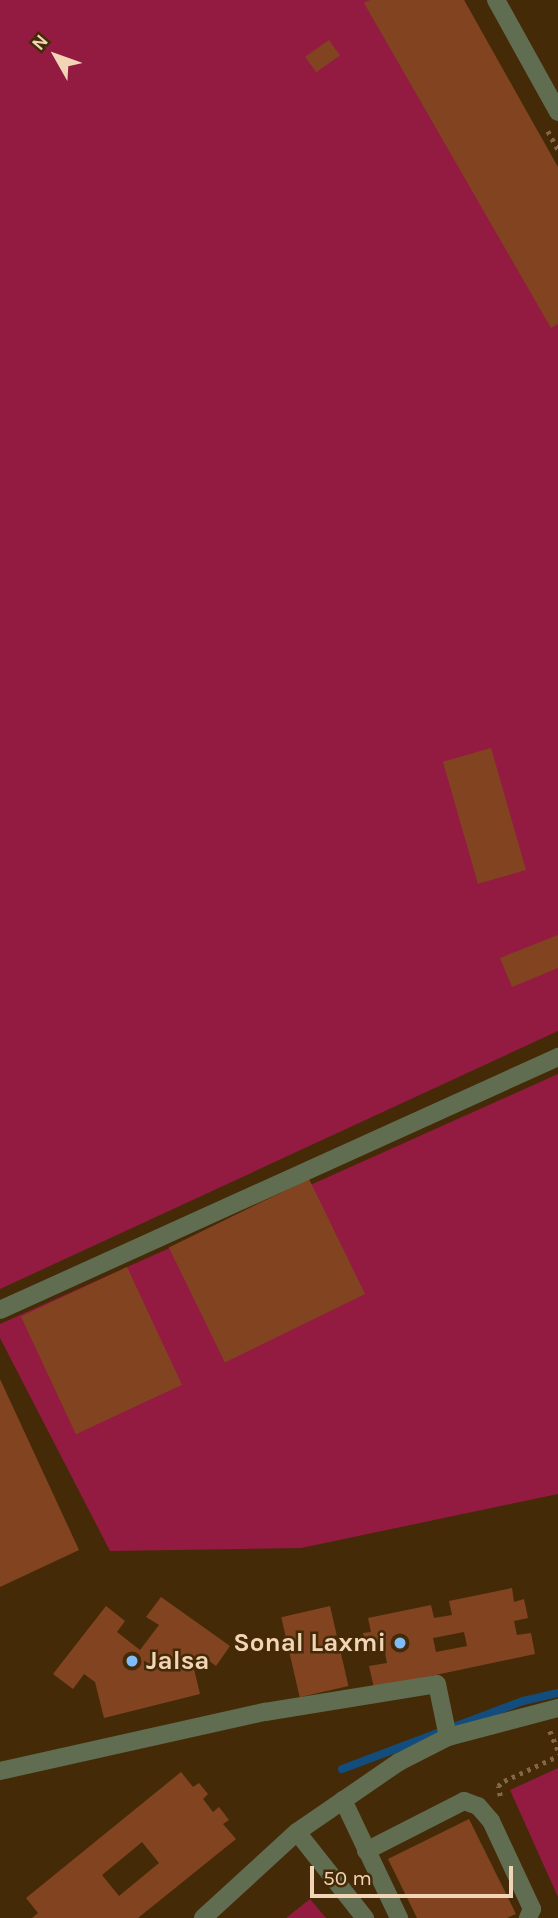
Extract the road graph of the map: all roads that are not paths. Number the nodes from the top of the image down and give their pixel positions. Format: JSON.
{"nodes":[{"id":1,"x":496,"y":0,"type":"edge"},
{"id":2,"x":558,"y":112,"type":"edge"},
{"id":3,"x":558,"y":1057,"type":"edge"},
{"id":4,"x":0,"y":1310,"type":"edge"},
{"id":5,"x":558,"y":1708,"type":"edge"},
{"id":6,"x":447,"y":1730,"type":"junction"},
{"id":7,"x":0,"y":1772,"type":"edge"},
{"id":8,"x":343,"y":1800,"type":"junction"},
{"id":9,"x":297,"y":1832,"type":"junction"},
{"id":10,"x":366,"y":1851,"type":"junction"},
{"id":11,"x":203,"y":1918,"type":"edge"},
{"id":12,"x":365,"y":1918,"type":"edge"},
{"id":13,"x":399,"y":1918,"type":"edge"},
{"id":14,"x":528,"y":1918,"type":"edge"}],
"edges":[{"from":1,"to":2,"type":"street"},
{"from":3,"to":4,"type":"street"},
{"from":5,"to":6,"type":"street"},
{"from":6,"to":7,"type":"street"},
{"from":6,"to":8,"type":"street"},
{"from":8,"to":9,"type":"street"},
{"from":8,"to":10,"type":"street"},
{"from":9,"to":11,"type":"street"},
{"from":9,"to":12,"type":"street"},
{"from":10,"to":13,"type":"street"},
{"from":10,"to":14,"type":"street"}]}
